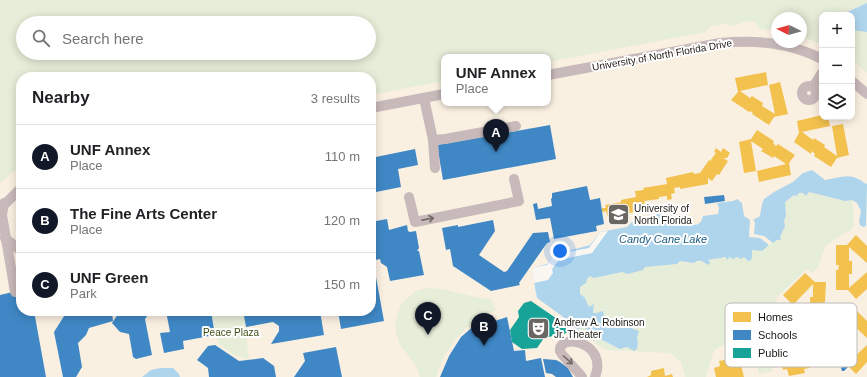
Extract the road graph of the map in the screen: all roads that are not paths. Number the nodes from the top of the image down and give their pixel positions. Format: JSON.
{"nodes":[{"id":1,"x":819,"y":58,"type":"edge"},
{"id":2,"x":551,"y":74,"type":"edge"},
{"id":3,"x":819,"y":78,"type":"edge"},
{"id":4,"x":855,"y":84,"type":"edge"},
{"id":5,"x":813,"y":87,"type":"dead end"},
{"id":6,"x":867,"y":94,"type":"edge"},
{"id":7,"x":441,"y":95,"type":"edge"},
{"id":8,"x":424,"y":98,"type":"junction"},
{"id":9,"x":376,"y":107,"type":"edge"},
{"id":10,"x":516,"y":126,"type":"dead end"},
{"id":11,"x":433,"y":140,"type":"junction"},
{"id":12,"x":435,"y":168,"type":"dead end"},
{"id":13,"x":514,"y":179,"type":"dead end"},
{"id":14,"x":16,"y":193,"type":"edge"},
{"id":15,"x":409,"y":197,"type":"dead end"},
{"id":16,"x":2,"y":206,"type":"edge"},
{"id":17,"x":3,"y":237,"type":"edge"},
{"id":18,"x":16,"y":248,"type":"edge"},
{"id":19,"x":15,"y":292,"type":"dead end"},
{"id":20,"x":582,"y":377,"type":"edge"},
{"id":21,"x":595,"y":377,"type":"edge"}],
"edges":[{"from":1,"to":2,"type":"street","name":"University of North Florida Drive"},
{"from":3,"to":5,"type":"street"},
{"from":4,"to":6,"type":"street"},
{"from":7,"to":8,"type":"street"},
{"from":8,"to":9,"type":"street"},
{"from":8,"to":11,"type":"street"},
{"from":10,"to":11,"type":"street"},
{"from":11,"to":12,"type":"street"},
{"from":15,"to":13,"type":"street","one_way":true},
{"from":14,"to":16,"type":"street"},
{"from":16,"to":17,"type":"street"},
{"from":17,"to":18,"type":"street"},
{"from":17,"to":19,"type":"street"},
{"from":21,"to":20,"type":"street","one_way":true}]}
